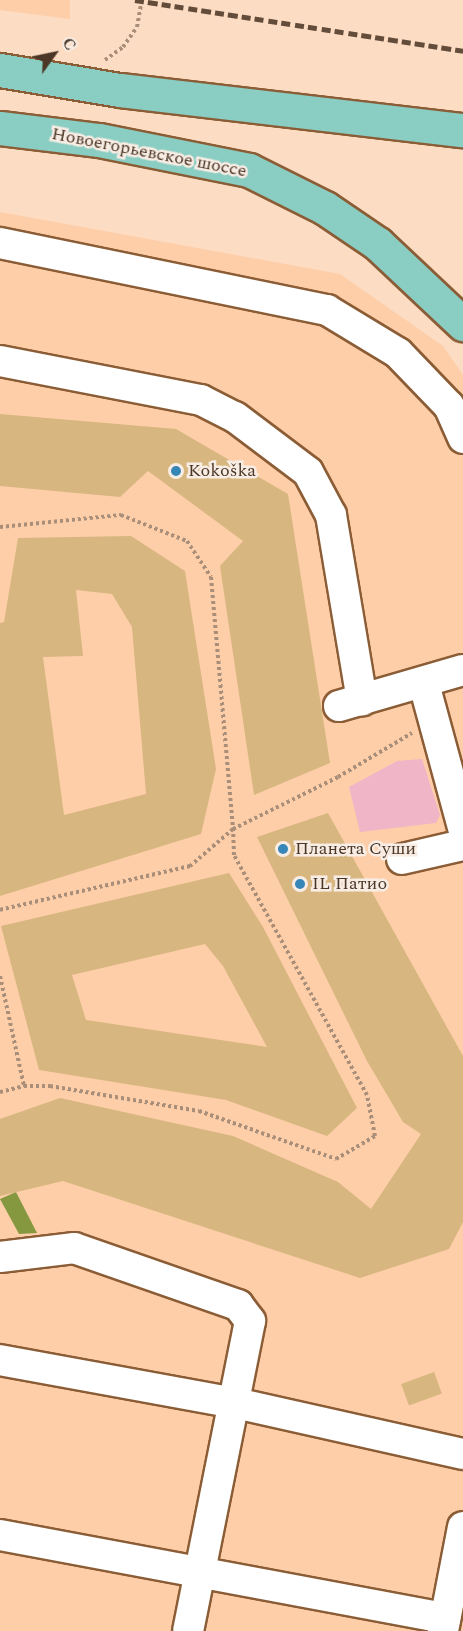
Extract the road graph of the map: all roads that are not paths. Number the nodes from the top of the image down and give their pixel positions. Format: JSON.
{"nodes":[{"id":1,"x":0,"y":70,"type":"edge"},
{"id":2,"x":0,"y":129,"type":"edge"},
{"id":3,"x":463,"y":130,"type":"edge"},
{"id":4,"x":0,"y":243,"type":"edge"},
{"id":5,"x":463,"y":324,"type":"edge"},
{"id":6,"x":0,"y":361,"type":"edge"},
{"id":7,"x":463,"y":438,"type":"edge"},
{"id":8,"x":463,"y":670,"type":"edge"},
{"id":9,"x":424,"y":684,"type":"junction"},
{"id":10,"x":463,"y":828,"type":"edge"},
{"id":11,"x":463,"y":844,"type":"edge"},
{"id":12,"x":402,"y":859,"type":"dead end"},
{"id":13,"x":0,"y":1257,"type":"edge"},
{"id":14,"x":0,"y":1360,"type":"edge"},
{"id":15,"x":235,"y":1403,"type":"junction"},
{"id":16,"x":463,"y":1454,"type":"edge"},
{"id":17,"x":463,"y":1527,"type":"edge"},
{"id":18,"x":0,"y":1535,"type":"edge"},
{"id":19,"x":200,"y":1573,"type":"junction"},
{"id":20,"x":444,"y":1625,"type":"edge"},
{"id":21,"x":188,"y":1631,"type":"edge"}],
"edges":[{"from":1,"to":3,"type":"main road"},
{"from":2,"to":5,"type":"main road","name":"Новоегорьевское шоссе"},
{"from":4,"to":7,"type":"lane"},
{"from":6,"to":9,"type":"lane"},
{"from":8,"to":9,"type":"lane"},
{"from":9,"to":10,"type":"lane"},
{"from":11,"to":12,"type":"lane"},
{"from":13,"to":15,"type":"lane"},
{"from":14,"to":15,"type":"lane"},
{"from":15,"to":16,"type":"lane"},
{"from":15,"to":19,"type":"lane"},
{"from":17,"to":20,"type":"lane"},
{"from":18,"to":19,"type":"lane"},
{"from":19,"to":20,"type":"lane"},
{"from":19,"to":21,"type":"lane"}]}
